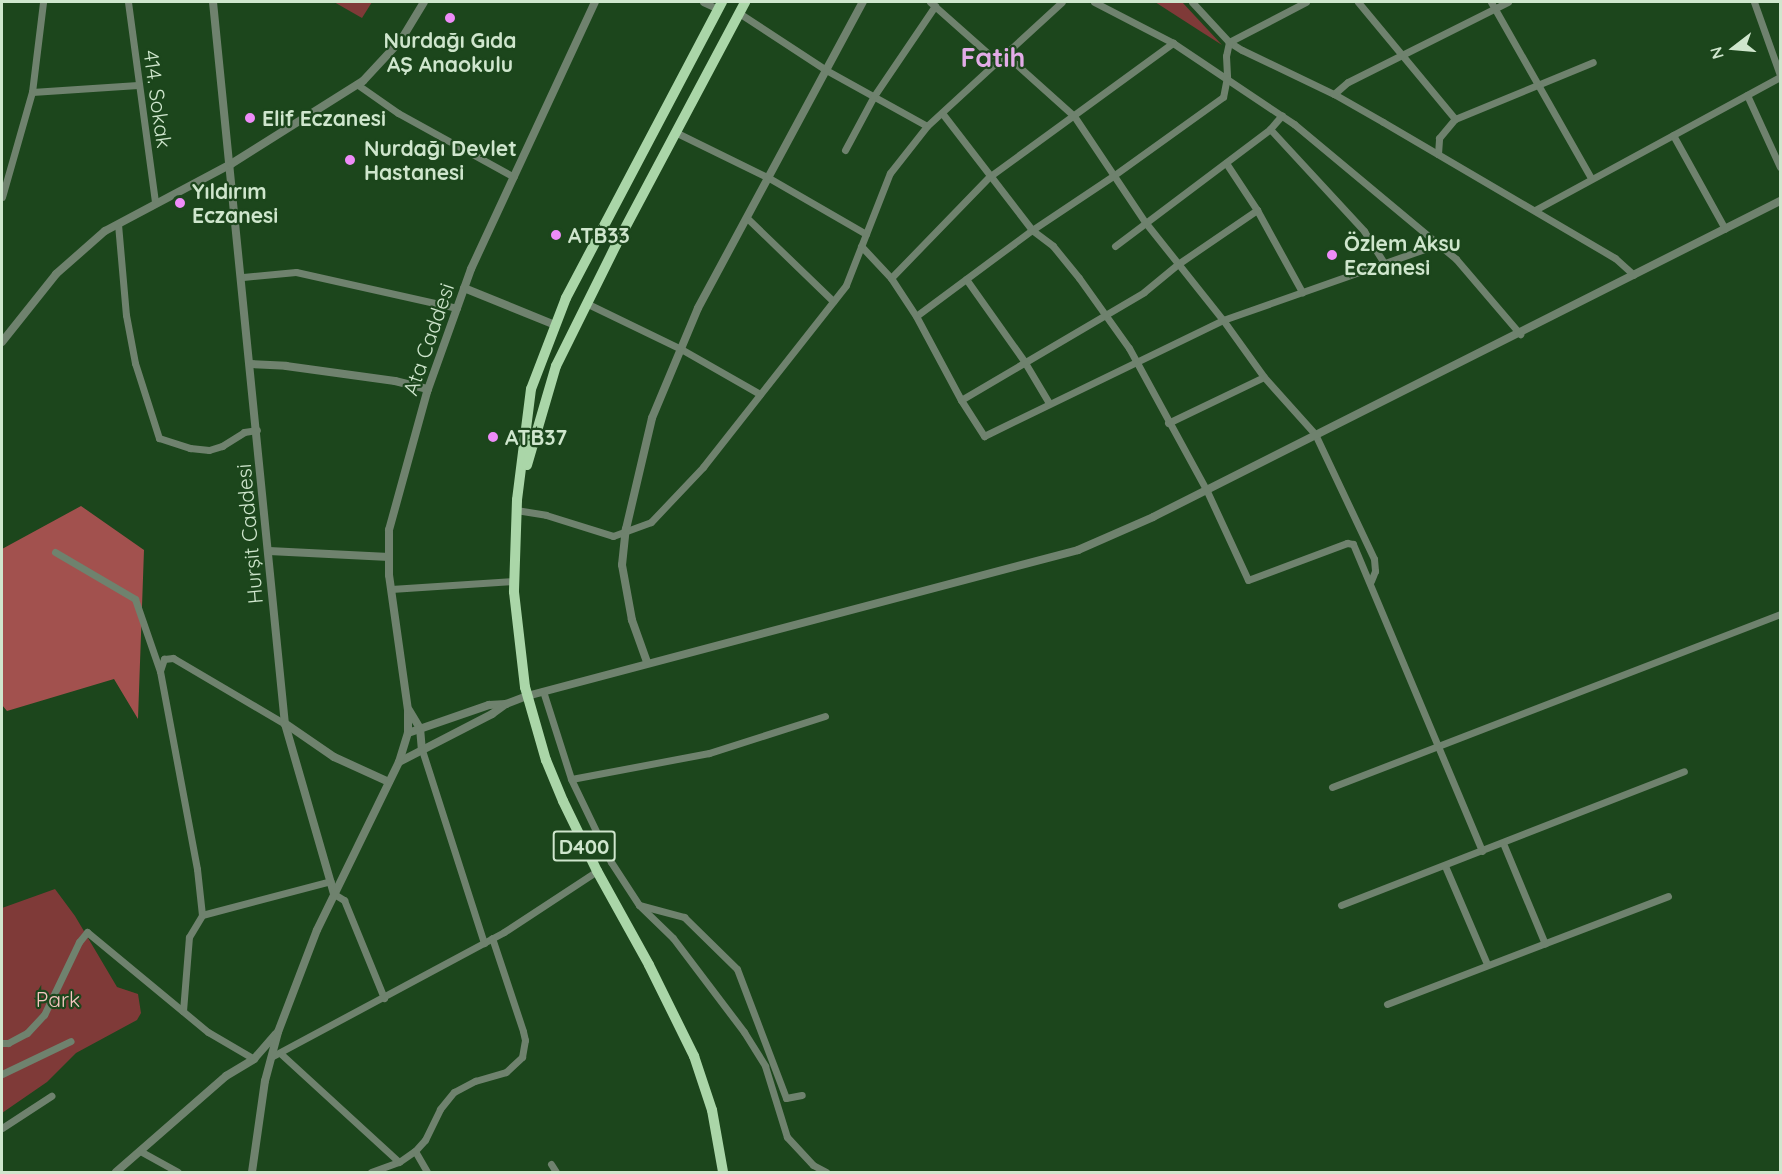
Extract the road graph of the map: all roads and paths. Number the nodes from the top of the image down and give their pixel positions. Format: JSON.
{"nodes":[{"id":1,"x":43,"y":2,"type":"edge"},
{"id":2,"x":128,"y":2,"type":"edge"},
{"id":3,"x":213,"y":2,"type":"edge"},
{"id":4,"x":424,"y":2,"type":"edge"},
{"id":5,"x":595,"y":2,"type":"edge"},
{"id":6,"x":703,"y":2,"type":"edge"},
{"id":7,"x":745,"y":2,"type":"edge"},
{"id":8,"x":863,"y":2,"type":"edge"},
{"id":9,"x":1062,"y":2,"type":"edge"},
{"id":10,"x":1094,"y":2,"type":"edge"},
{"id":11,"x":1192,"y":2,"type":"edge"},
{"id":12,"x":1306,"y":2,"type":"edge"},
{"id":13,"x":1358,"y":2,"type":"edge"},
{"id":14,"x":1508,"y":2,"type":"edge"},
{"id":15,"x":1754,"y":2,"type":"edge"},
{"id":16,"x":933,"y":4,"type":"edge"},
{"id":17,"x":720,"y":5,"type":"edge"},
{"id":18,"x":1493,"y":5,"type":"edge"},
{"id":19,"x":739,"y":13,"type":"junction"},
{"id":20,"x":1229,"y":42,"type":"junction"},
{"id":21,"x":1173,"y":43,"type":"junction"},
{"id":22,"x":1403,"y":54,"type":"junction"},
{"id":23,"x":1001,"y":56,"type":"junction"},
{"id":24,"x":1593,"y":62,"type":"dead end"},
{"id":25,"x":826,"y":70,"type":"junction"},
{"id":26,"x":1780,"y":76,"type":"edge"},
{"id":27,"x":1227,"y":77,"type":"junction"},
{"id":28,"x":358,"y":85,"type":"junction"},
{"id":29,"x":138,"y":86,"type":"junction"},
{"id":30,"x":1538,"y":86,"type":"junction"},
{"id":31,"x":32,"y":92,"type":"junction"},
{"id":32,"x":1334,"y":94,"type":"junction"},
{"id":33,"x":1747,"y":95,"type":"junction"},
{"id":34,"x":874,"y":96,"type":"junction"},
{"id":35,"x":942,"y":112,"type":"junction"},
{"id":36,"x":1282,"y":115,"type":"junction"},
{"id":37,"x":1074,"y":116,"type":"junction"},
{"id":38,"x":1455,"y":119,"type":"junction"},
{"id":39,"x":927,"y":126,"type":"junction"},
{"id":40,"x":1270,"y":129,"type":"junction"},
{"id":41,"x":675,"y":132,"type":"junction"},
{"id":42,"x":1673,"y":135,"type":"junction"},
{"id":43,"x":845,"y":150,"type":"dead end"},
{"id":44,"x":1438,"y":154,"type":"junction"},
{"id":45,"x":231,"y":164,"type":"junction"},
{"id":46,"x":1226,"y":164,"type":"junction"},
{"id":47,"x":1780,"y":167,"type":"edge"},
{"id":48,"x":514,"y":177,"type":"junction"},
{"id":49,"x":989,"y":177,"type":"junction"},
{"id":50,"x":1113,"y":177,"type":"junction"},
{"id":51,"x":769,"y":178,"type":"junction"},
{"id":52,"x":1591,"y":178,"type":"junction"},
{"id":53,"x":2,"y":197,"type":"edge"},
{"id":54,"x":1780,"y":201,"type":"edge"},
{"id":55,"x":155,"y":202,"type":"junction"},
{"id":56,"x":1257,"y":210,"type":"junction"},
{"id":57,"x":1535,"y":210,"type":"junction"},
{"id":58,"x":747,"y":218,"type":"junction"},
{"id":59,"x":1144,"y":222,"type":"junction"},
{"id":60,"x":118,"y":224,"type":"junction"},
{"id":61,"x":1725,"y":229,"type":"junction"},
{"id":62,"x":1032,"y":230,"type":"junction"},
{"id":63,"x":866,"y":234,"type":"junction"},
{"id":64,"x":1439,"y":244,"type":"junction"},
{"id":65,"x":861,"y":246,"type":"junction"},
{"id":66,"x":1115,"y":246,"type":"dead end"},
{"id":67,"x":1384,"y":263,"type":"junction"},
{"id":68,"x":1178,"y":264,"type":"junction"},
{"id":69,"x":1634,"y":275,"type":"junction"},
{"id":70,"x":243,"y":276,"type":"junction"},
{"id":71,"x":891,"y":278,"type":"junction"},
{"id":72,"x":966,"y":279,"type":"junction"},
{"id":73,"x":464,"y":288,"type":"junction"},
{"id":74,"x":1302,"y":292,"type":"junction"},
{"id":75,"x":833,"y":301,"type":"junction"},
{"id":76,"x":588,"y":304,"type":"junction"},
{"id":77,"x":457,"y":308,"type":"junction"},
{"id":78,"x":1106,"y":315,"type":"junction"},
{"id":79,"x":916,"y":316,"type":"junction"},
{"id":80,"x":1223,"y":320,"type":"junction"},
{"id":81,"x":555,"y":325,"type":"junction"},
{"id":82,"x":1520,"y":334,"type":"junction"},
{"id":83,"x":2,"y":342,"type":"edge"},
{"id":84,"x":681,"y":349,"type":"junction"},
{"id":85,"x":1024,"y":361,"type":"junction"},
{"id":86,"x":1135,"y":361,"type":"junction"},
{"id":87,"x":251,"y":364,"type":"junction"},
{"id":88,"x":1264,"y":377,"type":"junction"},
{"id":89,"x":428,"y":389,"type":"junction"},
{"id":90,"x":760,"y":394,"type":"junction"},
{"id":91,"x":961,"y":400,"type":"junction"},
{"id":92,"x":1049,"y":403,"type":"junction"},
{"id":93,"x":1168,"y":423,"type":"junction"},
{"id":94,"x":257,"y":430,"type":"junction"},
{"id":95,"x":1315,"y":434,"type":"junction"},
{"id":96,"x":1206,"y":489,"type":"junction"},
{"id":97,"x":517,"y":505,"type":"junction"},
{"id":98,"x":626,"y":529,"type":"junction"},
{"id":99,"x":269,"y":551,"type":"junction"},
{"id":100,"x":55,"y":552,"type":"dead end"},
{"id":101,"x":389,"y":557,"type":"junction"},
{"id":102,"x":514,"y":581,"type":"junction"},
{"id":103,"x":1371,"y":581,"type":"junction"},
{"id":104,"x":391,"y":589,"type":"junction"},
{"id":105,"x":1780,"y":614,"type":"edge"},
{"id":106,"x":153,"y":653,"type":"junction"},
{"id":107,"x":164,"y":659,"type":"junction"},
{"id":108,"x":647,"y":662,"type":"junction"},
{"id":109,"x":160,"y":671,"type":"junction"},
{"id":110,"x":543,"y":691,"type":"junction"},
{"id":111,"x":527,"y":696,"type":"junction"},
{"id":112,"x":507,"y":704,"type":"junction"},
{"id":113,"x":408,"y":710,"type":"junction"},
{"id":114,"x":825,"y":716,"type":"dead end"},
{"id":115,"x":285,"y":724,"type":"junction"},
{"id":116,"x":420,"y":728,"type":"junction"},
{"id":117,"x":408,"y":733,"type":"junction"},
{"id":118,"x":1439,"y":746,"type":"junction"},
{"id":119,"x":422,"y":750,"type":"junction"},
{"id":120,"x":399,"y":762,"type":"junction"},
{"id":121,"x":1684,"y":771,"type":"dead end"},
{"id":122,"x":571,"y":779,"type":"junction"},
{"id":123,"x":389,"y":782,"type":"junction"},
{"id":124,"x":1332,"y":787,"type":"dead end"},
{"id":125,"x":1503,"y":843,"type":"junction"},
{"id":126,"x":1482,"y":852,"type":"junction"},
{"id":127,"x":1445,"y":866,"type":"junction"},
{"id":128,"x":597,"y":871,"type":"junction"},
{"id":129,"x":331,"y":881,"type":"junction"},
{"id":130,"x":334,"y":894,"type":"junction"},
{"id":131,"x":1668,"y":896,"type":"dead end"},
{"id":132,"x":639,"y":905,"type":"junction"},
{"id":133,"x":1341,"y":905,"type":"dead end"},
{"id":134,"x":201,"y":915,"type":"junction"},
{"id":135,"x":492,"y":938,"type":"junction"},
{"id":136,"x":484,"y":943,"type":"junction"},
{"id":137,"x":1545,"y":944,"type":"junction"},
{"id":138,"x":1487,"y":964,"type":"junction"},
{"id":139,"x":384,"y":998,"type":"junction"},
{"id":140,"x":1387,"y":1004,"type":"dead end"},
{"id":141,"x":183,"y":1011,"type":"junction"},
{"id":142,"x":278,"y":1032,"type":"junction"},
{"id":143,"x":71,"y":1041,"type":"dead end"},
{"id":144,"x":2,"y":1043,"type":"edge"},
{"id":145,"x":280,"y":1053,"type":"junction"},
{"id":146,"x":271,"y":1057,"type":"junction"},
{"id":147,"x":254,"y":1059,"type":"junction"},
{"id":148,"x":2,"y":1074,"type":"edge"},
{"id":149,"x":802,"y":1095,"type":"dead end"},
{"id":150,"x":51,"y":1096,"type":"dead end"},
{"id":151,"x":2,"y":1128,"type":"edge"},
{"id":152,"x":140,"y":1151,"type":"junction"},
{"id":153,"x":415,"y":1151,"type":"junction"},
{"id":154,"x":399,"y":1162,"type":"junction"},
{"id":155,"x":552,"y":1164,"type":"dead end"},
{"id":156,"x":116,"y":1173,"type":"edge"},
{"id":157,"x":178,"y":1173,"type":"edge"},
{"id":158,"x":252,"y":1173,"type":"edge"},
{"id":159,"x":372,"y":1173,"type":"edge"},
{"id":160,"x":426,"y":1173,"type":"edge"},
{"id":161,"x":556,"y":1173,"type":"edge"},
{"id":162,"x":723,"y":1173,"type":"edge"},
{"id":163,"x":826,"y":1173,"type":"edge"}],
"edges":[{"from":1,"to":31,"type":"street"},
{"from":2,"to":29,"type":"street","name":"414. Sokak"},
{"from":3,"to":45,"type":"street","name":"Hurşit Caddesi"},
{"from":4,"to":28,"type":"street"},
{"from":5,"to":48,"type":"street","name":"Ata Caddesi"},
{"from":6,"to":17,"type":"street"},
{"from":7,"to":19,"type":"highway","number":"D400"},
{"from":8,"to":25,"type":"street"},
{"from":9,"to":23,"type":"street"},
{"from":10,"to":21,"type":"street"},
{"from":11,"to":20,"type":"street"},
{"from":12,"to":20,"type":"street"},
{"from":13,"to":22,"type":"street"},
{"from":14,"to":18,"type":"street"},
{"from":15,"to":26,"type":"street"},
{"from":16,"to":23,"type":"street"},
{"from":16,"to":34,"type":"street"},
{"from":17,"to":81,"type":"highway","number":"D400"},
{"from":18,"to":22,"type":"street"},
{"from":18,"to":30,"type":"street"},
{"from":19,"to":25,"type":"street"},
{"from":19,"to":41,"type":"highway","number":"D400"},
{"from":20,"to":27,"type":"street"},
{"from":20,"to":32,"type":"street"},
{"from":21,"to":27,"type":"street"},
{"from":21,"to":37,"type":"street"},
{"from":22,"to":32,"type":"street"},
{"from":22,"to":38,"type":"street"},
{"from":23,"to":35,"type":"street"},
{"from":23,"to":37,"type":"street"},
{"from":24,"to":30,"type":"street"},
{"from":25,"to":34,"type":"street"},
{"from":25,"to":51,"type":"street"},
{"from":26,"to":33,"type":"street"},
{"from":27,"to":36,"type":"street"},
{"from":27,"to":50,"type":"street"},
{"from":28,"to":45,"type":"street"},
{"from":28,"to":48,"type":"street"},
{"from":29,"to":31,"type":"street"},
{"from":29,"to":55,"type":"street","name":"414. Sokak"},
{"from":30,"to":38,"type":"street"},
{"from":30,"to":52,"type":"street"},
{"from":31,"to":53,"type":"street"},
{"from":32,"to":44,"type":"street"},
{"from":33,"to":42,"type":"street"},
{"from":33,"to":47,"type":"street"},
{"from":34,"to":39,"type":"street"},
{"from":34,"to":43,"type":"street"},
{"from":35,"to":39,"type":"street"},
{"from":35,"to":49,"type":"street"},
{"from":36,"to":40,"type":"street"},
{"from":36,"to":64,"type":"street"},
{"from":37,"to":49,"type":"street"},
{"from":37,"to":50,"type":"street"},
{"from":38,"to":44,"type":"street"},
{"from":39,"to":63,"type":"street"},
{"from":40,"to":46,"type":"street"},
{"from":40,"to":67,"type":"street"},
{"from":41,"to":51,"type":"street"},
{"from":41,"to":76,"type":"highway","number":"D400"},
{"from":42,"to":52,"type":"street"},
{"from":42,"to":61,"type":"street"},
{"from":44,"to":57,"type":"street"},
{"from":45,"to":55,"type":"street"},
{"from":45,"to":70,"type":"street","name":"Hurşit Caddesi"},
{"from":46,"to":56,"type":"street"},
{"from":46,"to":59,"type":"street"},
{"from":48,"to":73,"type":"street","name":"Ata Caddesi"},
{"from":49,"to":62,"type":"street"},
{"from":49,"to":71,"type":"street"},
{"from":50,"to":59,"type":"street"},
{"from":50,"to":62,"type":"street"},
{"from":51,"to":58,"type":"street"},
{"from":51,"to":63,"type":"street"},
{"from":52,"to":57,"type":"street"},
{"from":54,"to":61,"type":"street"},
{"from":55,"to":60,"type":"street"},
{"from":56,"to":68,"type":"street"},
{"from":56,"to":74,"type":"street"},
{"from":57,"to":69,"type":"street"},
{"from":58,"to":75,"type":"street"},
{"from":58,"to":84,"type":"street"},
{"from":59,"to":66,"type":"street"},
{"from":59,"to":68,"type":"street"},
{"from":60,"to":83,"type":"street"},
{"from":60,"to":94,"type":"street"},
{"from":61,"to":69,"type":"street"},
{"from":62,"to":72,"type":"street"},
{"from":62,"to":78,"type":"street"},
{"from":63,"to":65,"type":"street"},
{"from":64,"to":67,"type":"street"},
{"from":64,"to":82,"type":"street"},
{"from":65,"to":71,"type":"street"},
{"from":65,"to":75,"type":"street"},
{"from":67,"to":74,"type":"street"},
{"from":68,"to":78,"type":"street"},
{"from":68,"to":80,"type":"street"},
{"from":69,"to":82,"type":"street"},
{"from":70,"to":77,"type":"street"},
{"from":70,"to":87,"type":"street","name":"Hurşit Caddesi"},
{"from":71,"to":79,"type":"street"},
{"from":72,"to":79,"type":"street"},
{"from":72,"to":85,"type":"street"},
{"from":73,"to":77,"type":"street","name":"Ata Caddesi"},
{"from":73,"to":81,"type":"street"},
{"from":74,"to":80,"type":"street"},
{"from":75,"to":90,"type":"street"},
{"from":76,"to":84,"type":"street"},
{"from":76,"to":97,"type":"highway","number":"D400"},
{"from":77,"to":89,"type":"street","name":"Ata Caddesi"},
{"from":78,"to":85,"type":"street"},
{"from":78,"to":86,"type":"street"},
{"from":79,"to":91,"type":"street"},
{"from":80,"to":86,"type":"street"},
{"from":80,"to":88,"type":"street"},
{"from":81,"to":97,"type":"highway","number":"D400"},
{"from":82,"to":95,"type":"street"},
{"from":84,"to":90,"type":"street"},
{"from":84,"to":98,"type":"street"},
{"from":85,"to":91,"type":"street"},
{"from":85,"to":92,"type":"street"},
{"from":86,"to":92,"type":"street"},
{"from":86,"to":93,"type":"street"},
{"from":87,"to":89,"type":"street"},
{"from":87,"to":94,"type":"street","name":"Hurşit Caddesi"},
{"from":88,"to":93,"type":"street"},
{"from":88,"to":95,"type":"street"},
{"from":89,"to":101,"type":"street","name":"Ata Caddesi"},
{"from":90,"to":98,"type":"street"},
{"from":91,"to":92,"type":"street"},
{"from":93,"to":96,"type":"street"},
{"from":94,"to":99,"type":"street","name":"Hurşit Caddesi"},
{"from":95,"to":96,"type":"street"},
{"from":95,"to":103,"type":"street"},
{"from":96,"to":103,"type":"street"},
{"from":96,"to":108,"type":"street"},
{"from":97,"to":98,"type":"street"},
{"from":97,"to":102,"type":"highway","number":"D400"},
{"from":98,"to":108,"type":"street"},
{"from":99,"to":101,"type":"street"},
{"from":99,"to":115,"type":"street","name":"Hurşit Caddesi"},
{"from":100,"to":106,"type":"street"},
{"from":101,"to":104,"type":"street","name":"Ata Caddesi"},
{"from":102,"to":104,"type":"street"},
{"from":102,"to":111,"type":"highway","number":"D400"},
{"from":103,"to":118,"type":"street"},
{"from":104,"to":113,"type":"street","name":"Ata Caddesi"},
{"from":105,"to":118,"type":"street"},
{"from":106,"to":107,"type":"street"},
{"from":106,"to":109,"type":"street"},
{"from":107,"to":109,"type":"street"},
{"from":107,"to":115,"type":"street"},
{"from":108,"to":110,"type":"street"},
{"from":109,"to":134,"type":"street"},
{"from":110,"to":111,"type":"street"},
{"from":110,"to":122,"type":"street"},
{"from":111,"to":112,"type":"street"},
{"from":111,"to":128,"type":"highway","number":"D400"},
{"from":112,"to":116,"type":"street"},
{"from":112,"to":119,"type":"street"},
{"from":113,"to":116,"type":"street"},
{"from":113,"to":117,"type":"street","name":"Ata Caddesi"},
{"from":114,"to":122,"type":"street"},
{"from":115,"to":123,"type":"street"},
{"from":115,"to":129,"type":"street","name":"Hurşit Caddesi"},
{"from":116,"to":117,"type":"street"},
{"from":116,"to":119,"type":"street"},
{"from":117,"to":120,"type":"street","name":"Ata Caddesi"},
{"from":118,"to":124,"type":"street"},
{"from":118,"to":126,"type":"street"},
{"from":119,"to":120,"type":"street"},
{"from":119,"to":136,"type":"street"},
{"from":120,"to":123,"type":"street","name":"Ata Caddesi"},
{"from":121,"to":125,"type":"street"},
{"from":122,"to":132,"type":"street"},
{"from":123,"to":130,"type":"street","name":"Ata Caddesi"},
{"from":125,"to":126,"type":"street"},
{"from":125,"to":137,"type":"street"},
{"from":126,"to":127,"type":"street"},
{"from":127,"to":133,"type":"street"},
{"from":127,"to":138,"type":"street"},
{"from":128,"to":135,"type":"street"},
{"from":128,"to":162,"type":"highway","number":"D400"},
{"from":129,"to":130,"type":"street","name":"Hurşit Caddesi"},
{"from":129,"to":134,"type":"street"},
{"from":130,"to":139,"type":"street"},
{"from":130,"to":142,"type":"street","name":"Ata Caddesi"},
{"from":131,"to":137,"type":"street"},
{"from":132,"to":149,"type":"street"},
{"from":132,"to":163,"type":"street"},
{"from":134,"to":141,"type":"street"},
{"from":135,"to":136,"type":"street"},
{"from":135,"to":153,"type":"street"},
{"from":136,"to":139,"type":"street"},
{"from":137,"to":138,"type":"street"},
{"from":138,"to":140,"type":"street"},
{"from":139,"to":145,"type":"street"},
{"from":141,"to":144,"type":"street"},
{"from":141,"to":147,"type":"street"},
{"from":142,"to":146,"type":"street","name":"Ata Caddesi"},
{"from":142,"to":147,"type":"street"},
{"from":143,"to":148,"type":"street"},
{"from":145,"to":146,"type":"street"},
{"from":145,"to":154,"type":"street"},
{"from":146,"to":158,"type":"street","name":"Ata Caddesi"},
{"from":147,"to":152,"type":"street"},
{"from":150,"to":151,"type":"street"},
{"from":152,"to":156,"type":"street"},
{"from":152,"to":157,"type":"street"},
{"from":153,"to":154,"type":"street"},
{"from":153,"to":160,"type":"street"},
{"from":154,"to":159,"type":"street"},
{"from":155,"to":161,"type":"street"}]}
